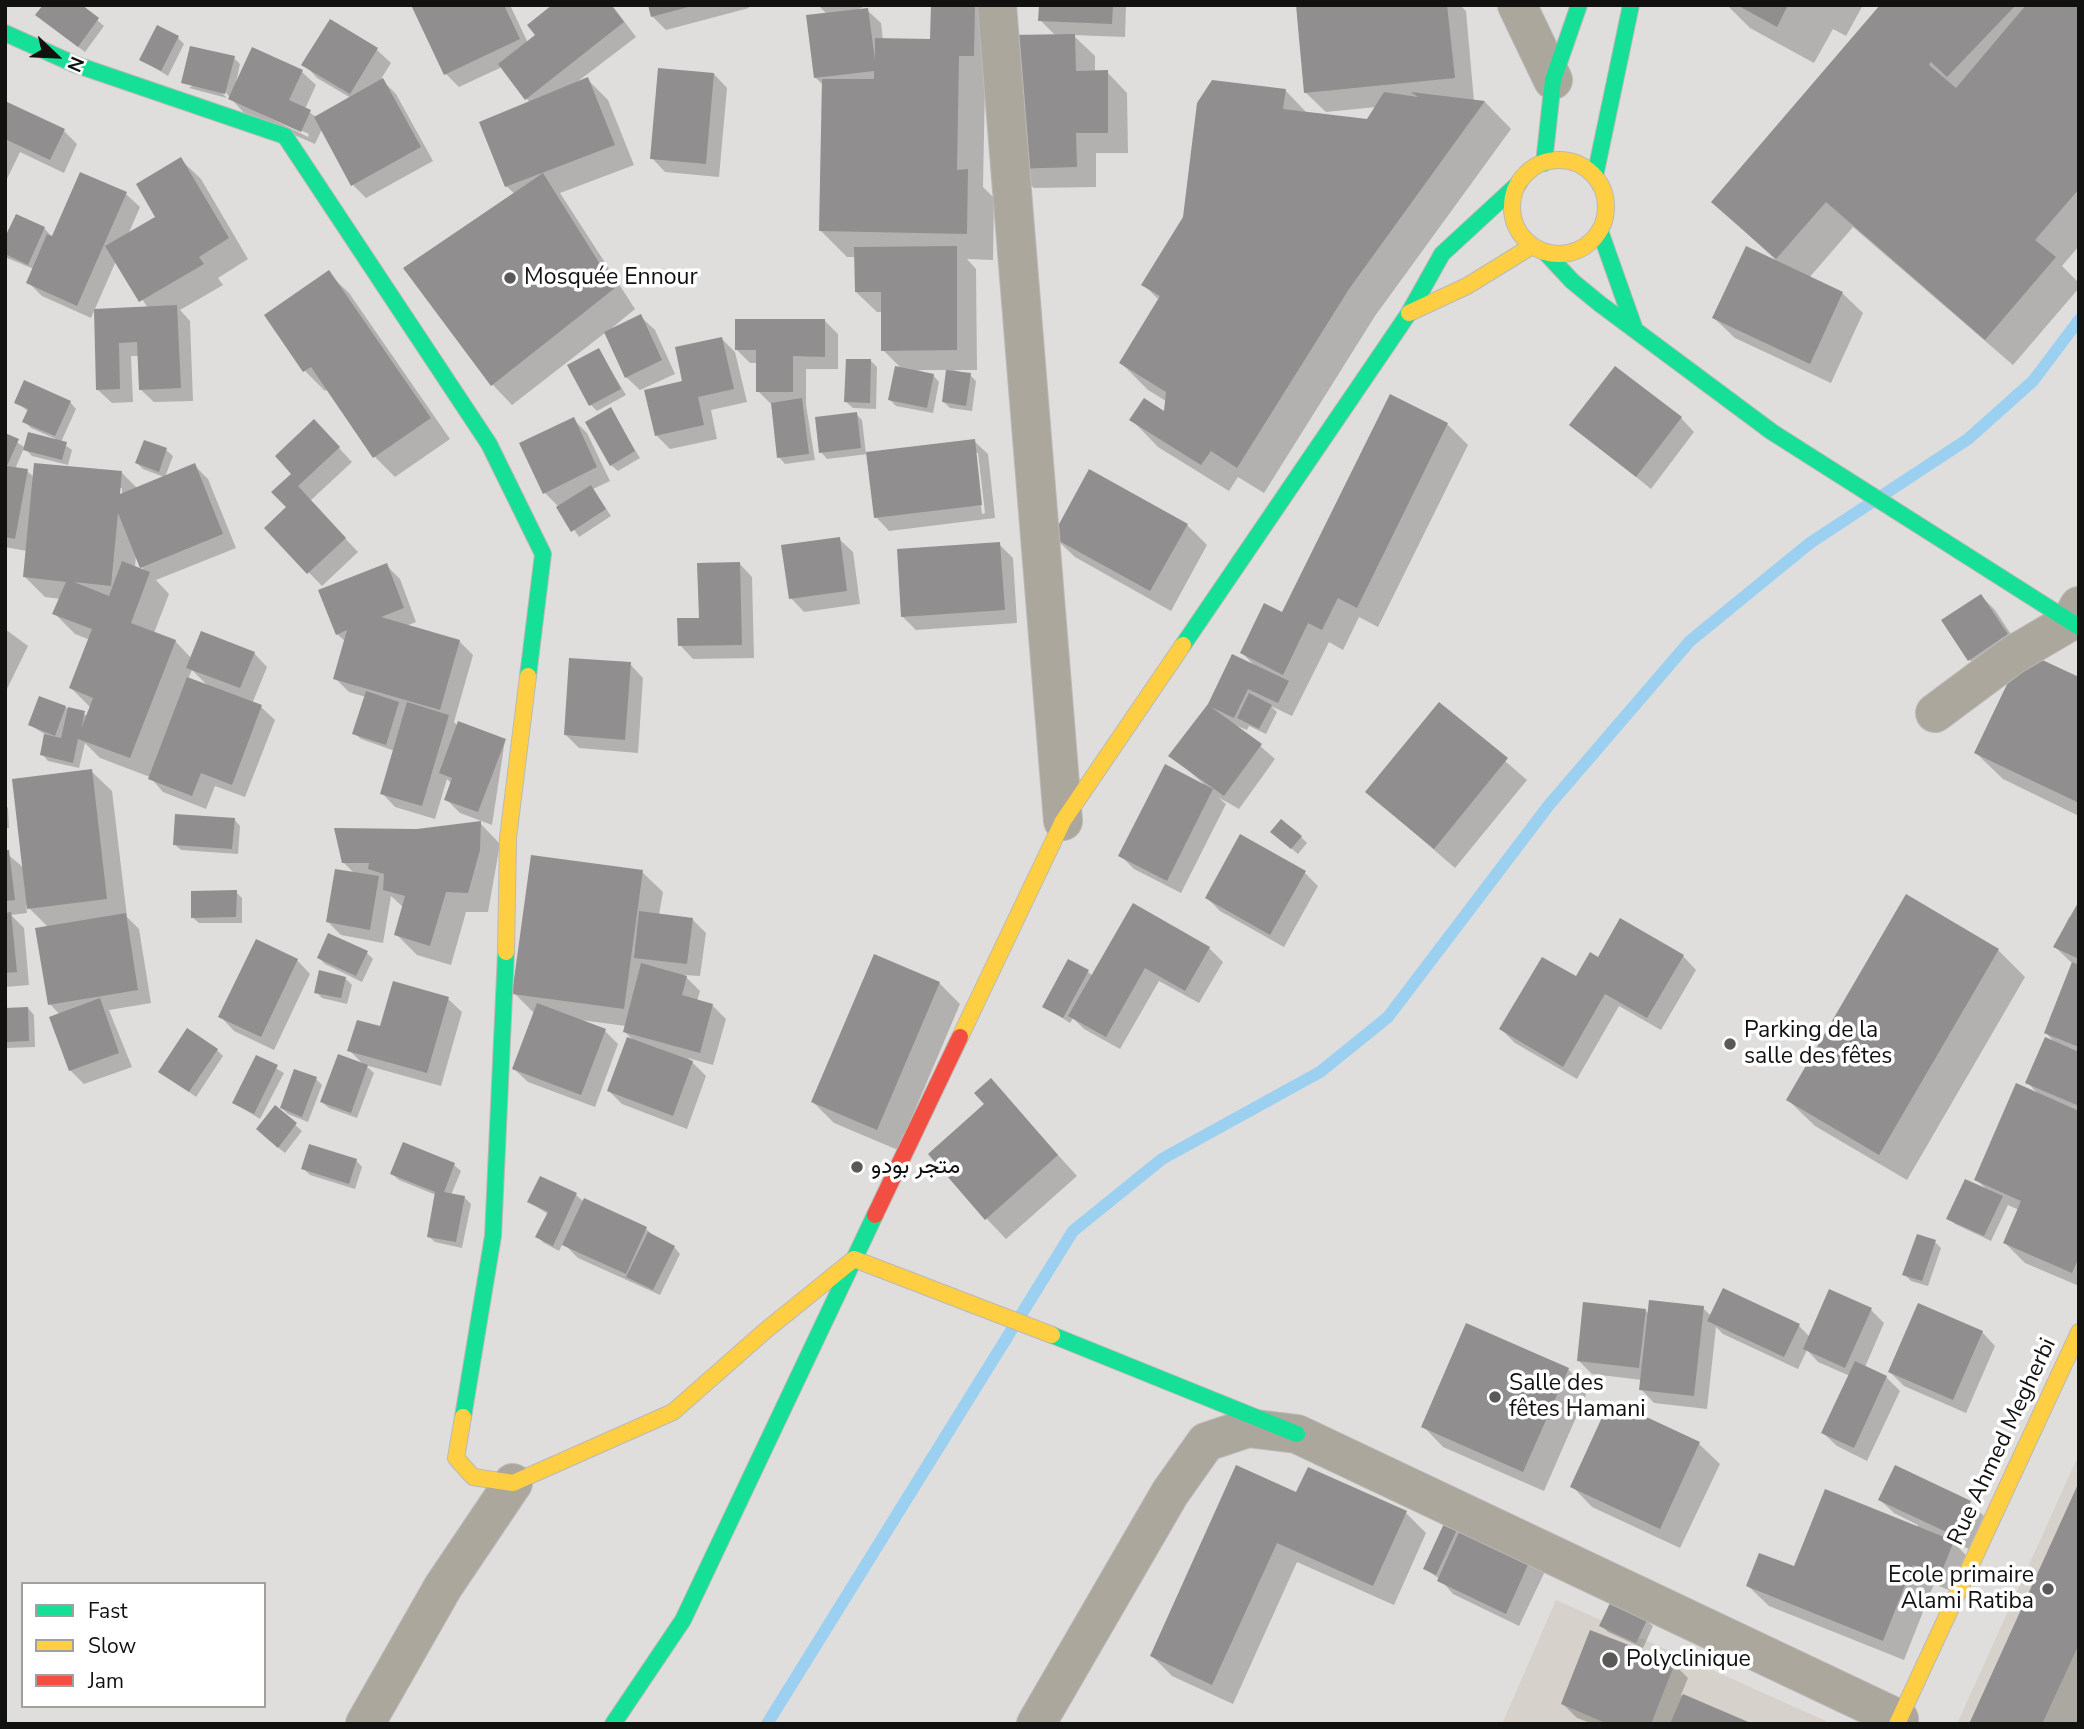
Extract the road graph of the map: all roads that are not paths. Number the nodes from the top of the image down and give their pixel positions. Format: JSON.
{"nodes":[{"id":1,"x":997,"y":5,"type":"edge"},
{"id":2,"x":1517,"y":5,"type":"edge"},
{"id":3,"x":1579,"y":5,"type":"edge"},
{"id":4,"x":1631,"y":5,"type":"edge"},
{"id":5,"x":5,"y":33,"type":"edge"},
{"id":6,"x":1553,"y":80,"type":"junction"},
{"id":7,"x":1544,"y":163,"type":"junction"},
{"id":8,"x":1595,"y":176,"type":"junction"},
{"id":9,"x":1519,"y":183,"type":"junction"},
{"id":10,"x":1600,"y":231,"type":"junction"},
{"id":11,"x":1539,"y":249,"type":"junction"},
{"id":12,"x":1409,"y":313,"type":"junction"},
{"id":13,"x":1634,"y":327,"type":"junction"},
{"id":14,"x":2072,"y":617,"type":"edge"},
{"id":15,"x":1934,"y":713,"type":"dead end"},
{"id":16,"x":1063,"y":821,"type":"junction"},
{"id":17,"x":853,"y":1259,"type":"junction"},
{"id":18,"x":2079,"y":1332,"type":"edge"},
{"id":19,"x":1297,"y":1434,"type":"junction"},
{"id":20,"x":513,"y":1483,"type":"junction"},
{"id":21,"x":1898,"y":1722,"type":"edge"},
{"id":22,"x":365,"y":1724,"type":"edge"},
{"id":23,"x":613,"y":1724,"type":"edge"},
{"id":24,"x":1036,"y":1724,"type":"edge"}],
"edges":[{"from":1,"to":16,"type":"street"},
{"from":2,"to":6,"type":"street"},
{"from":3,"to":6,"type":"street"},
{"from":4,"to":8,"type":"street"},
{"from":5,"to":20,"type":"street"},
{"from":6,"to":7,"type":"street"},
{"from":7,"to":8,"type":"street"},
{"from":7,"to":9,"type":"street"},
{"from":8,"to":10,"type":"street"},
{"from":9,"to":11,"type":"street"},
{"from":9,"to":12,"type":"street"},
{"from":10,"to":11,"type":"street"},
{"from":10,"to":13,"type":"street"},
{"from":11,"to":12,"type":"street"},
{"from":11,"to":13,"type":"street"},
{"from":12,"to":16,"type":"street"},
{"from":13,"to":14,"type":"street"},
{"from":14,"to":15,"type":"street"},
{"from":16,"to":17,"type":"street"},
{"from":17,"to":19,"type":"street"},
{"from":17,"to":20,"type":"street"},
{"from":17,"to":23,"type":"street"},
{"from":18,"to":21,"type":"street","name":"Rue Ahmed Megherbi"},
{"from":19,"to":21,"type":"street"},
{"from":19,"to":24,"type":"street"},
{"from":20,"to":22,"type":"street"}]}
